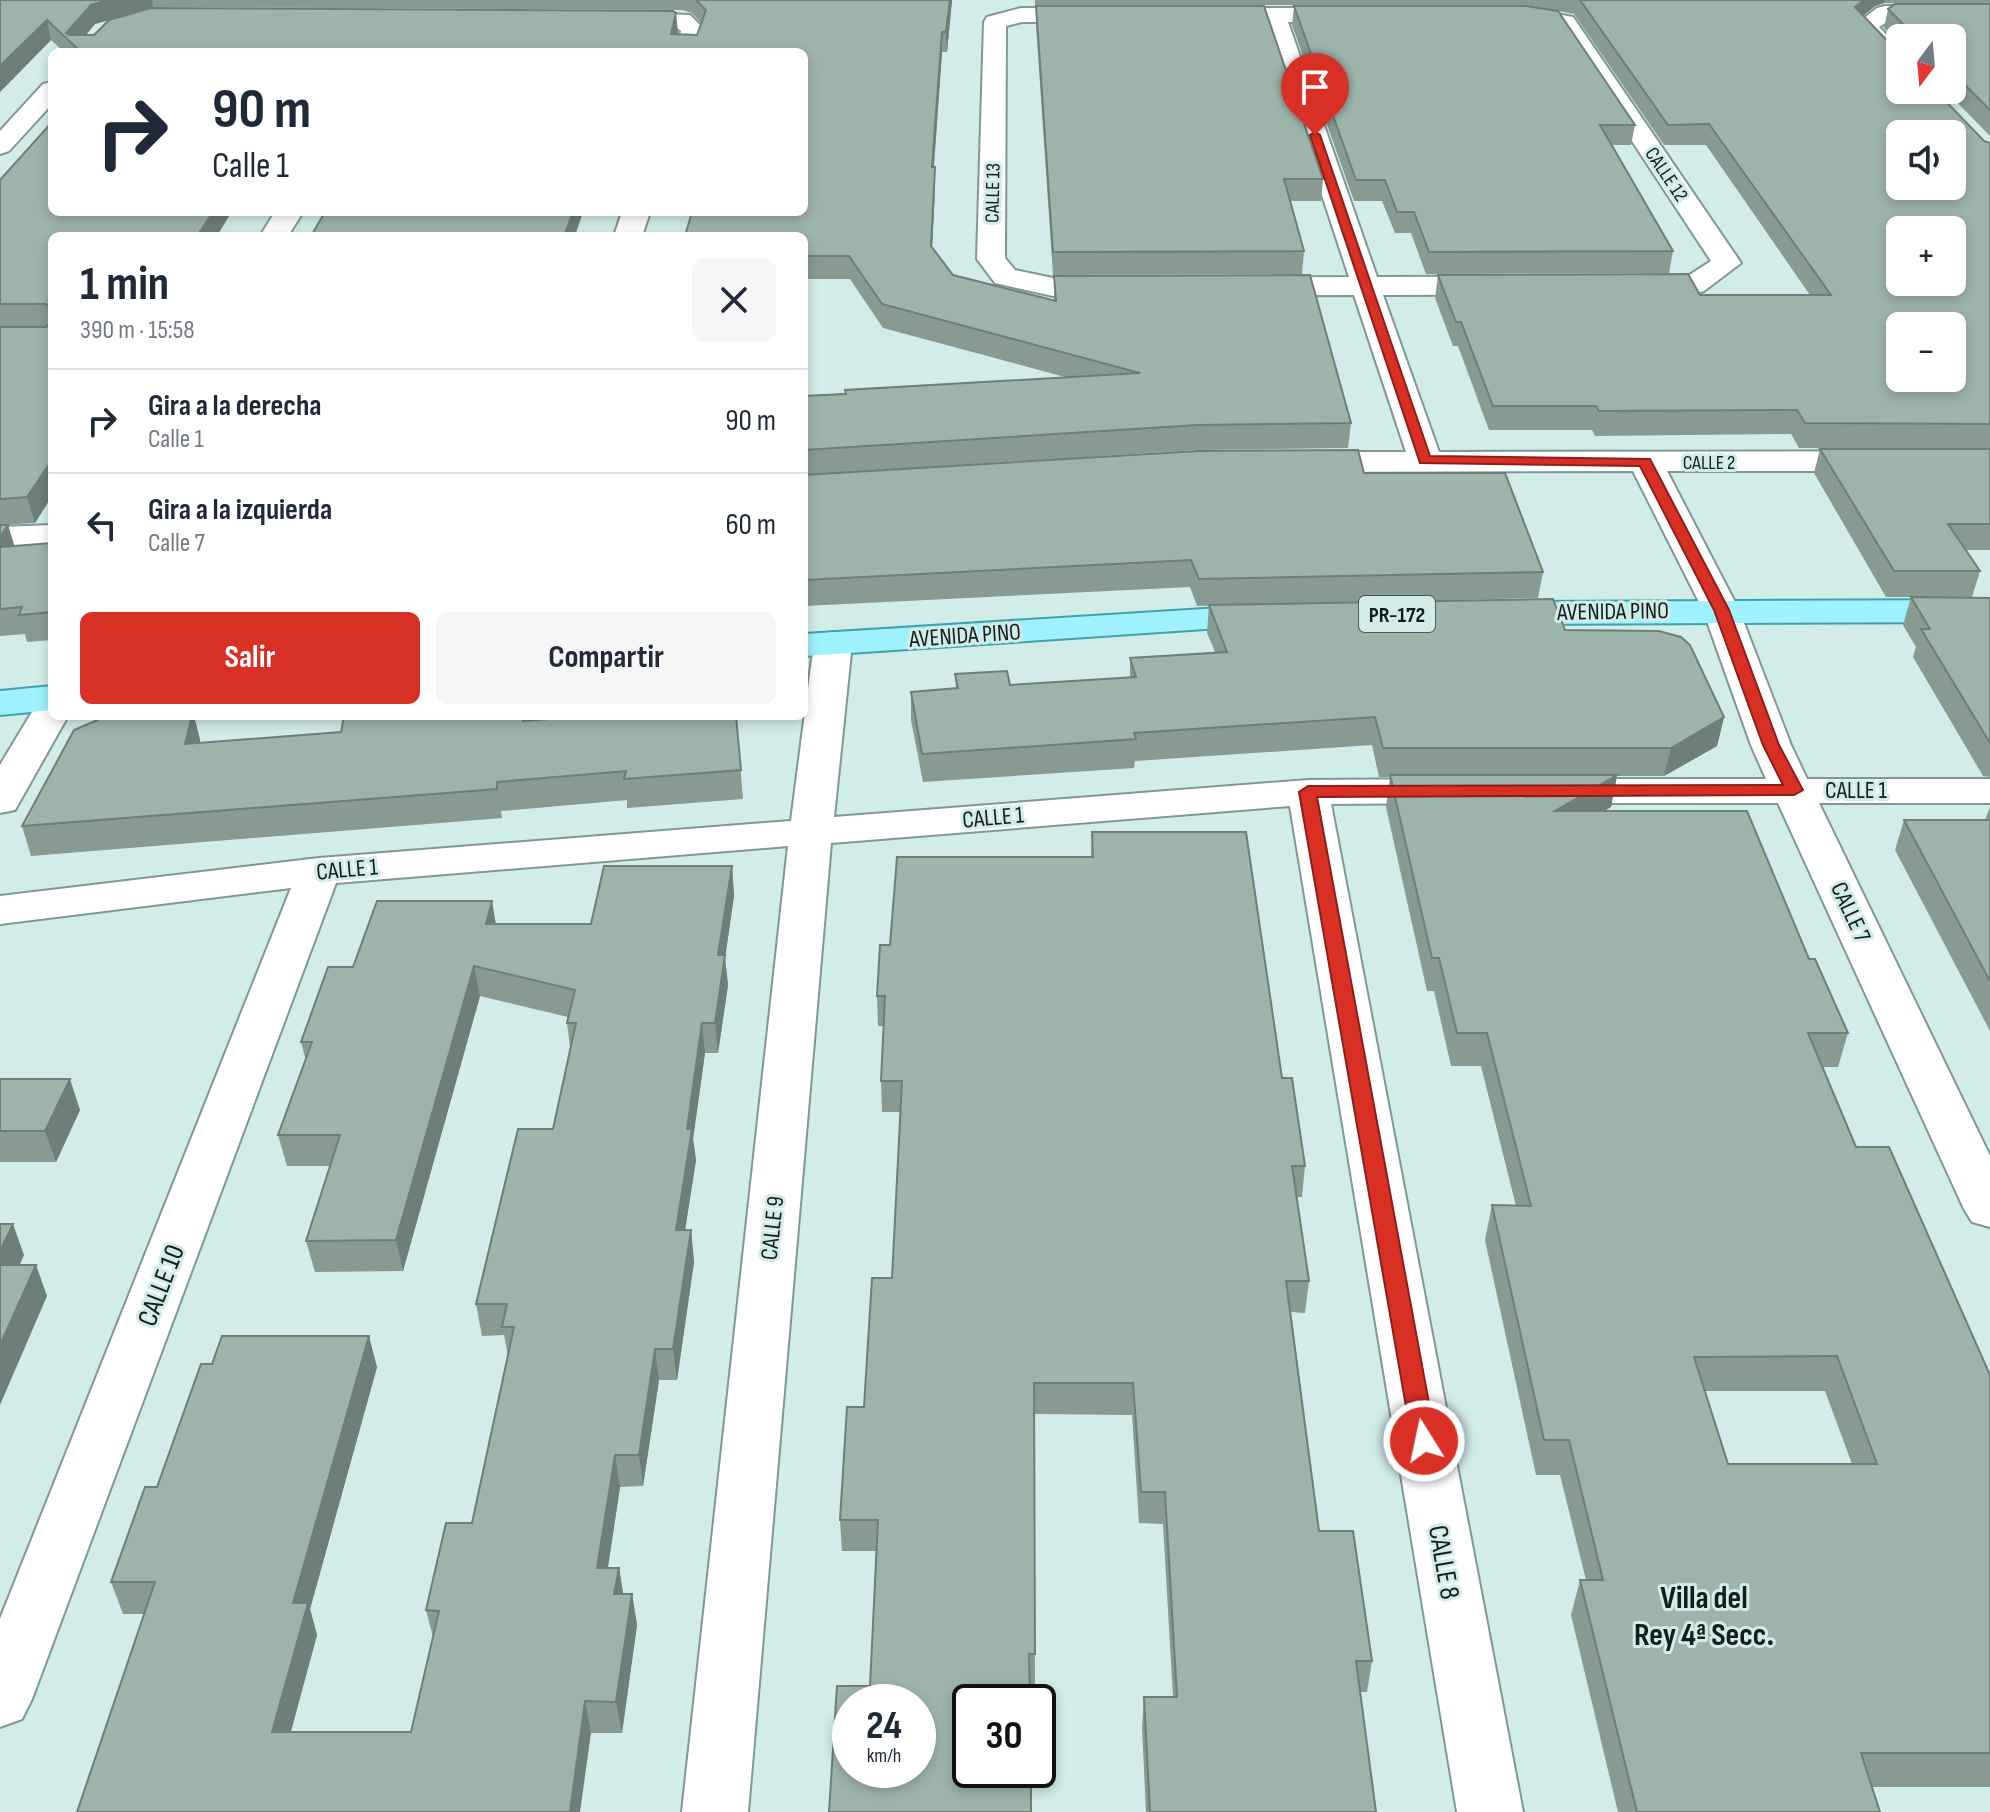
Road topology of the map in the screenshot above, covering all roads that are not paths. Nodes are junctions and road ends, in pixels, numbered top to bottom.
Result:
1 (1990, 13) edge
2 (1274, 15) junction
3 (591, 19) edge
4 (688, 48) edge
5 (1886, 48) edge
6 (48, 93) edge
7 (0, 146) edge
8 (1366, 285) junction
9 (1425, 460) junction
10 (1990, 461) edge
11 (1272, 462) edge
12 (1645, 462) junction
13 (48, 535) edge
14 (0, 538) edge
15 (1721, 610) junction
16 (1990, 611) edge
17 (1470, 613) edge
18 (1298, 615) edge
19 (818, 644) edge
20 (48, 698) edge
21 (0, 703) edge
22 (48, 717) edge
23 (1794, 790) junction
24 (1990, 791) edge
25 (1308, 792) junction
26 (0, 801) edge
27 (811, 832) junction
28 (319, 871) junction
29 (0, 910) edge
30 (1990, 1209) edge
31 (0, 1699) edge
32 (715, 1812) edge
33 (1490, 1812) edge

1 - 5 street
2 - 8 street
2 - 8 street, CALLE 13
2 - 8 street, CALLE 12
3 - 4 street
6 - 7 street
8 - 9 street
9 - 11 street, CALLE 2
9 - 12 street, CALLE 2
10 - 12 street, CALLE 2
12 - 15 street, CALLE 7
13 - 14 street
15 - 16 main road, AVENIDA PINO / PR-172
15 - 17 main road, AVENIDA PINO / PR-172
15 - 23 street, CALLE 7
18 - 19 main road, AVENIDA PINO
19 - 27 street, CALLE 9
20 - 21 main road
22 - 26 street
23 - 24 street, CALLE 1
23 - 25 street, CALLE 1
23 - 30 street, CALLE 7
25 - 27 street, CALLE 1
25 - 33 street, CALLE 8
27 - 28 street, CALLE 1
27 - 32 street, CALLE 9
28 - 29 street, CALLE 1
28 - 31 street, CALLE 10

